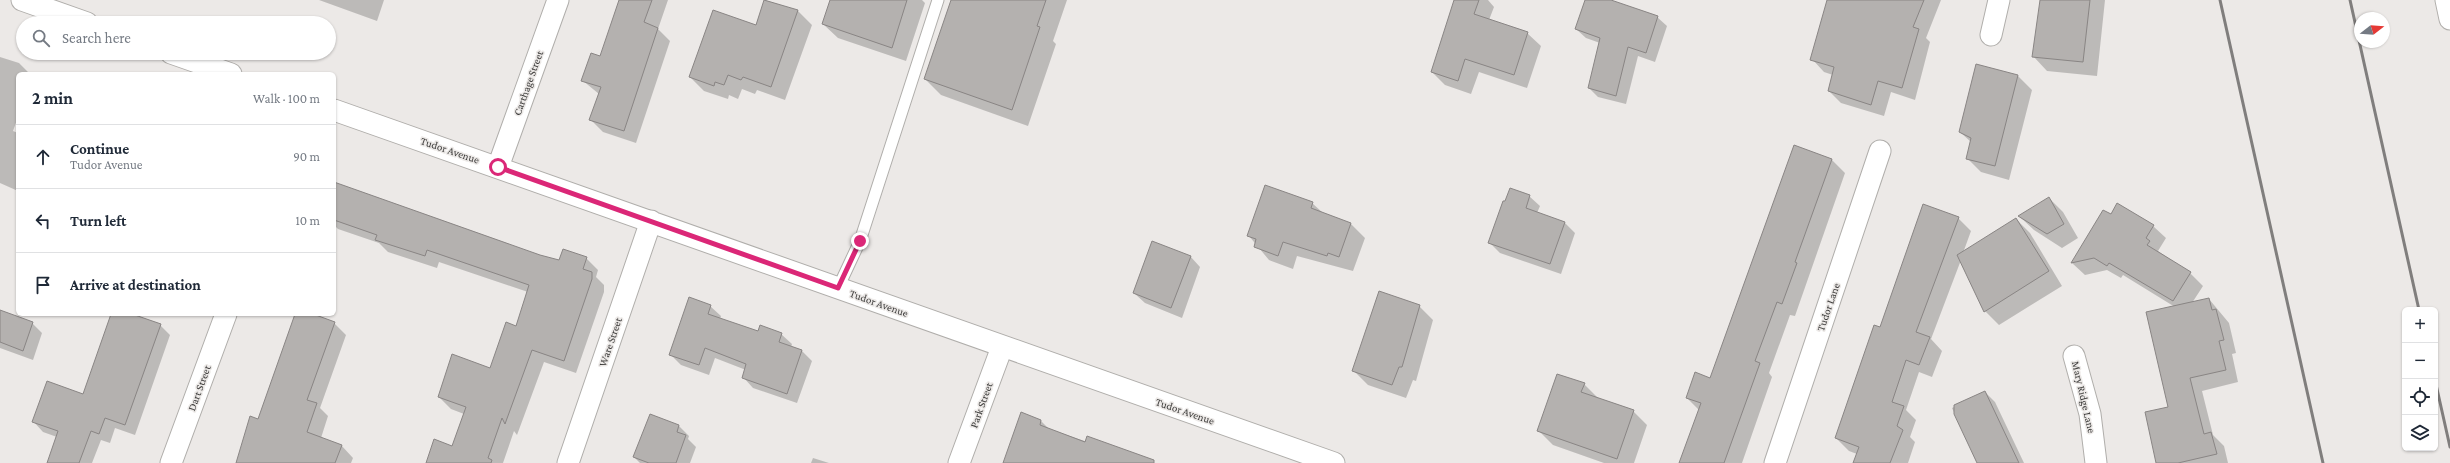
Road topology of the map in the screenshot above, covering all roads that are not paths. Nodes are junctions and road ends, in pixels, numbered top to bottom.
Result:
1 (22, 0) edge
2 (558, 0) edge
3 (938, 0) edge
4 (1999, 0) edge
5 (2446, 0) edge
6 (67, 16) edge
7 (2450, 19) edge
8 (1991, 35) dead end
9 (191, 60) edge
10 (225, 72) edge
11 (336, 111) edge
12 (1880, 151) dead end
13 (498, 167) junction
14 (651, 221) junction
15 (838, 288) junction
16 (225, 316) edge
17 (1002, 347) junction
18 (2074, 356) dead end
19 (171, 463) edge
20 (568, 463) edge
21 (959, 463) edge
22 (1334, 463) edge
23 (1775, 463) edge
24 (2096, 463) edge

1 - 6 street
2 - 13 street, Carthage Street
3 - 15 lane
4 - 8 street
5 - 7 street
9 - 10 street
11 - 13 street, Tudor Avenue
12 - 23 street, Tudor Lane
13 - 14 street, Tudor Avenue
14 - 15 street, Tudor Avenue
14 - 20 street, Ware Street
15 - 17 street, Tudor Avenue
16 - 19 street, Dart Street
17 - 21 street, Park Street
17 - 22 street, Tudor Avenue
18 - 24 street, Mary Ridge Lane

